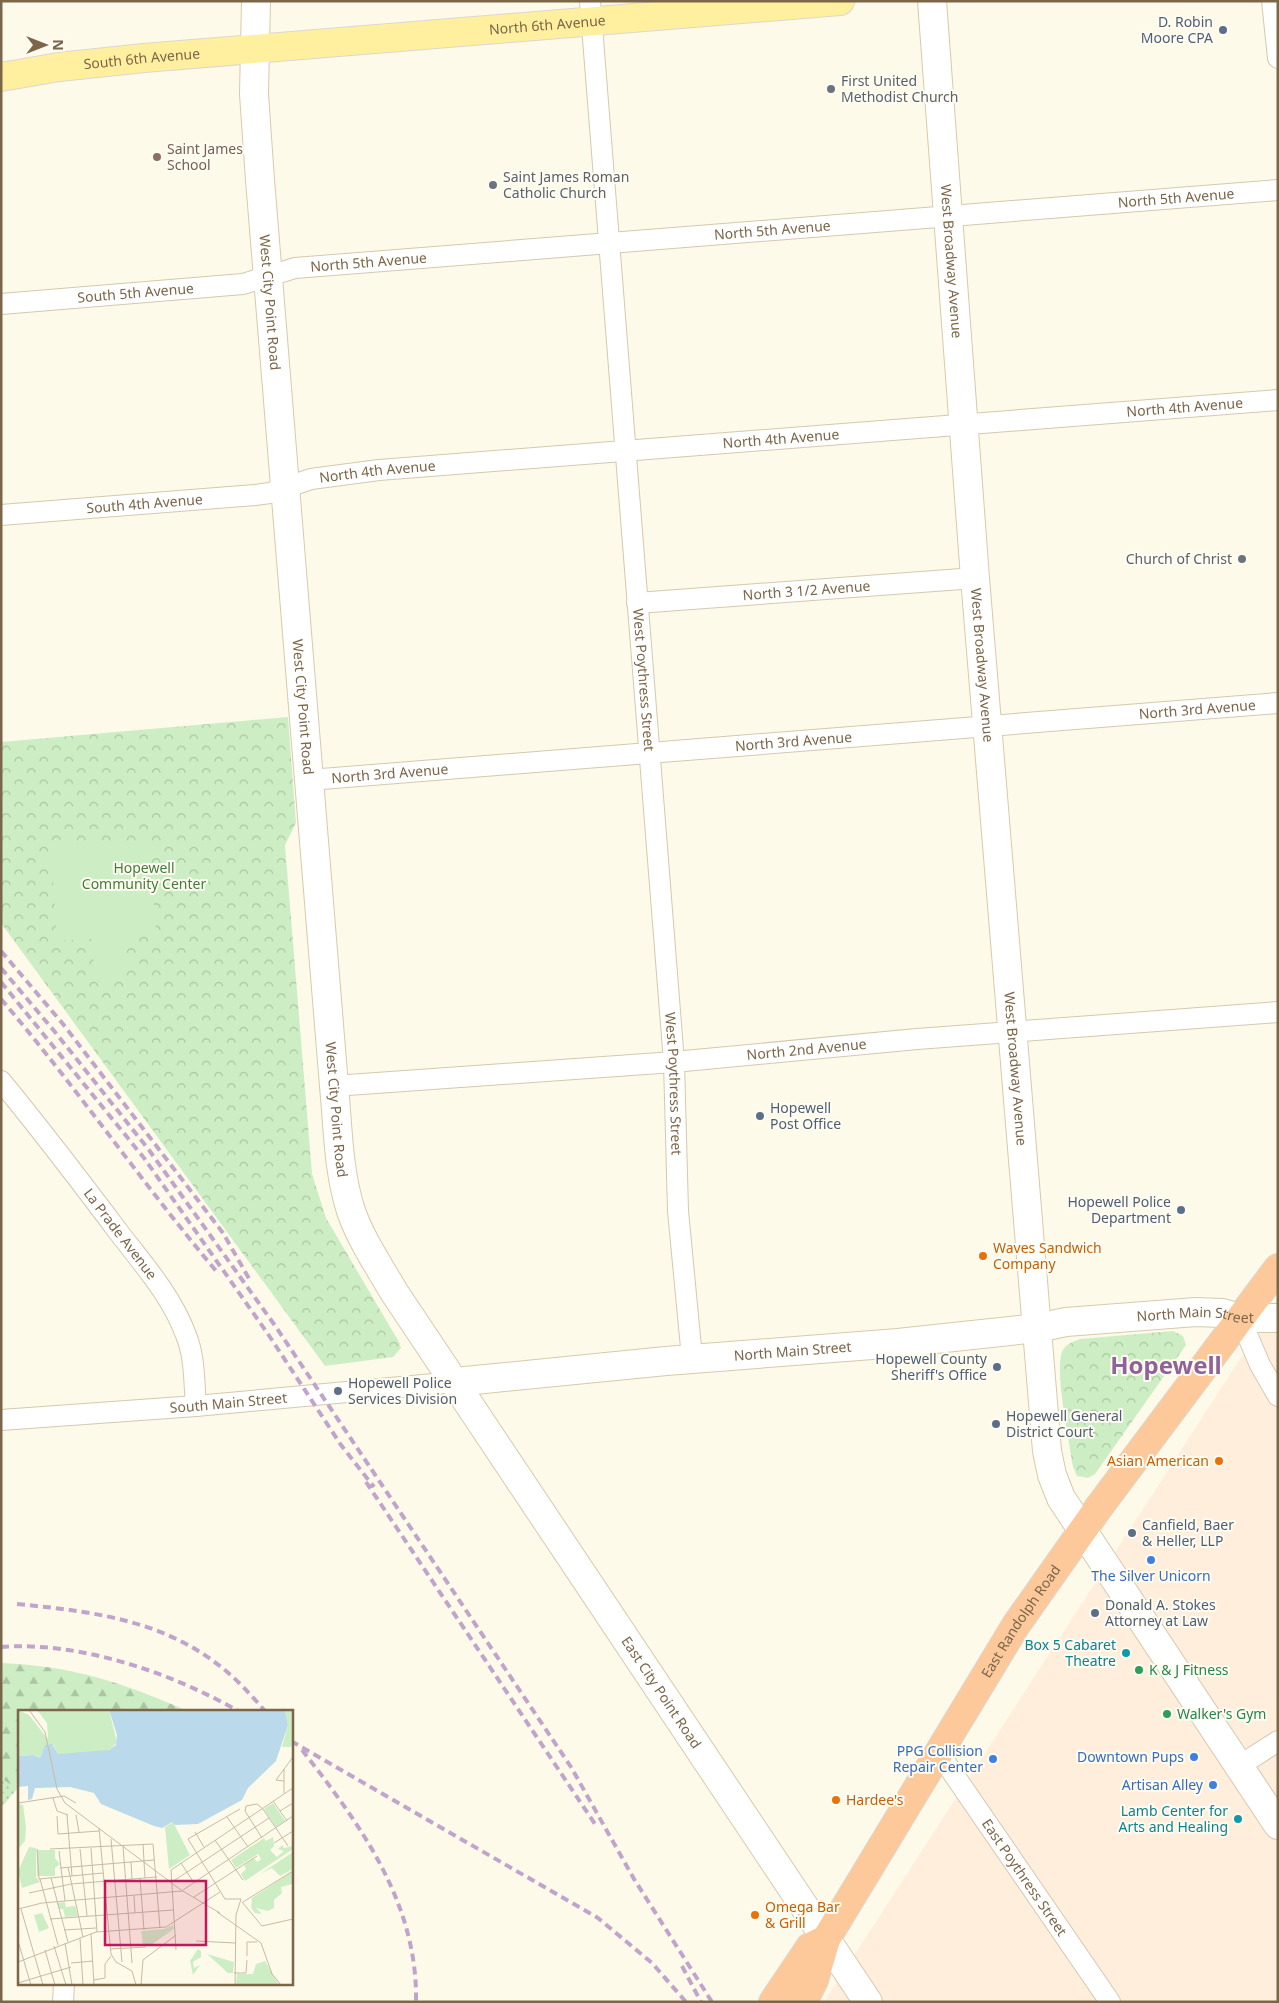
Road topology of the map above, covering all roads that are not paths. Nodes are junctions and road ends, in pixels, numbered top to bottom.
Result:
1 (256, 1) edge
2 (840, 1) edge
3 (932, 1) edge
4 (1272, 1) edge
5 (590, 12) edge
6 (255, 49) junction
7 (1278, 58) edge
8 (1, 77) edge
9 (1278, 190) edge
10 (947, 216) junction
11 (607, 243) junction
12 (269, 276) junction
13 (1, 304) edge
14 (1278, 400) edge
15 (963, 426) junction
16 (624, 452) junction
17 (286, 488) junction
18 (1, 515) edge
19 (975, 578) junction
20 (637, 604) junction
21 (1278, 703) edge
22 (987, 728) junction
23 (649, 753) junction
24 (309, 780) junction
25 (1278, 1012) edge
26 (1012, 1033) junction
27 (674, 1062) junction
28 (1, 1081) edge
29 (334, 1086) junction
30 (1278, 1268) edge
31 (1240, 1318) junction
32 (1278, 1318) edge
33 (1037, 1328) junction
34 (692, 1358) junction
35 (455, 1382) junction
36 (1278, 1396) edge
37 (196, 1406) junction
38 (1, 1420) edge
39 (1082, 1531) junction
40 (1278, 1741) edge
41 (939, 1754) junction
42 (1239, 1766) junction
43 (1278, 1825) edge
44 (826, 1939) junction
45 (64, 1986) edge
46 (63, 2002) edge
47 (773, 2002) edge
48 (803, 2002) edge
49 (868, 2002) edge
50 (1110, 2002) edge

1 - 6 street, West City Point Road
2 - 5 main road, North 6th Avenue
3 - 10 street, West Broadway Avenue
4 - 7 street
5 - 6 main road, North 6th Avenue
5 - 11 street, West Poythress Street
6 - 8 main road, South 6th Avenue
6 - 12 street, West City Point Road
9 - 10 street, North 5th Avenue
10 - 11 street, North 5th Avenue
10 - 15 street, West Broadway Avenue
11 - 12 street, North 5th Avenue
11 - 16 street, West Poythress Street
12 - 13 street, South 5th Avenue
12 - 17 street, West City Point Road
14 - 15 street, North 4th Avenue
15 - 16 street, North 4th Avenue
15 - 19 street, West Broadway Avenue
16 - 17 street, North 4th Avenue
16 - 20 street, West Poythress Street
17 - 18 street, South 4th Avenue
17 - 24 street, West City Point Road
19 - 20 street, North 3 1/2 Avenue
19 - 22 street, West Broadway Avenue
20 - 23 street, West Poythress Street
21 - 22 street, North 3rd Avenue
22 - 23 street, North 3rd Avenue
22 - 26 street, West Broadway Avenue
23 - 24 street, North 3rd Avenue
23 - 27 street, West Poythress Street
24 - 29 street, West City Point Road
25 - 26 street, North 2nd Avenue
26 - 27 street, North 2nd Avenue
26 - 33 street, West Broadway Avenue
27 - 29 street, North 2nd Avenue
27 - 34 street, West Poythress Street
28 - 37 street, La Prade Avenue
29 - 35 street, West City Point Road
30 - 31 highway, East Randolph Road
31 - 32 street, North Main Street
31 - 33 street, North Main Street
31 - 36 street
31 - 39 highway, East Randolph Road
33 - 34 street, North Main Street
33 - 39 street, West Broadway Avenue
34 - 35 street, North Main Street
35 - 37 street, South Main Street
35 - 44 street, East City Point Road
37 - 38 street, South Main Street
39 - 41 highway, East Randolph Road
39 - 42 street, West Broadway Avenue
40 - 42 street
41 - 44 highway, East Randolph Road
41 - 50 street, East Poythress Street
42 - 43 street, West Broadway Avenue
44 - 47 highway, East Randolph Road
44 - 48 highway, East Randolph Road
44 - 49 street, East City Point Road
45 - 46 street

